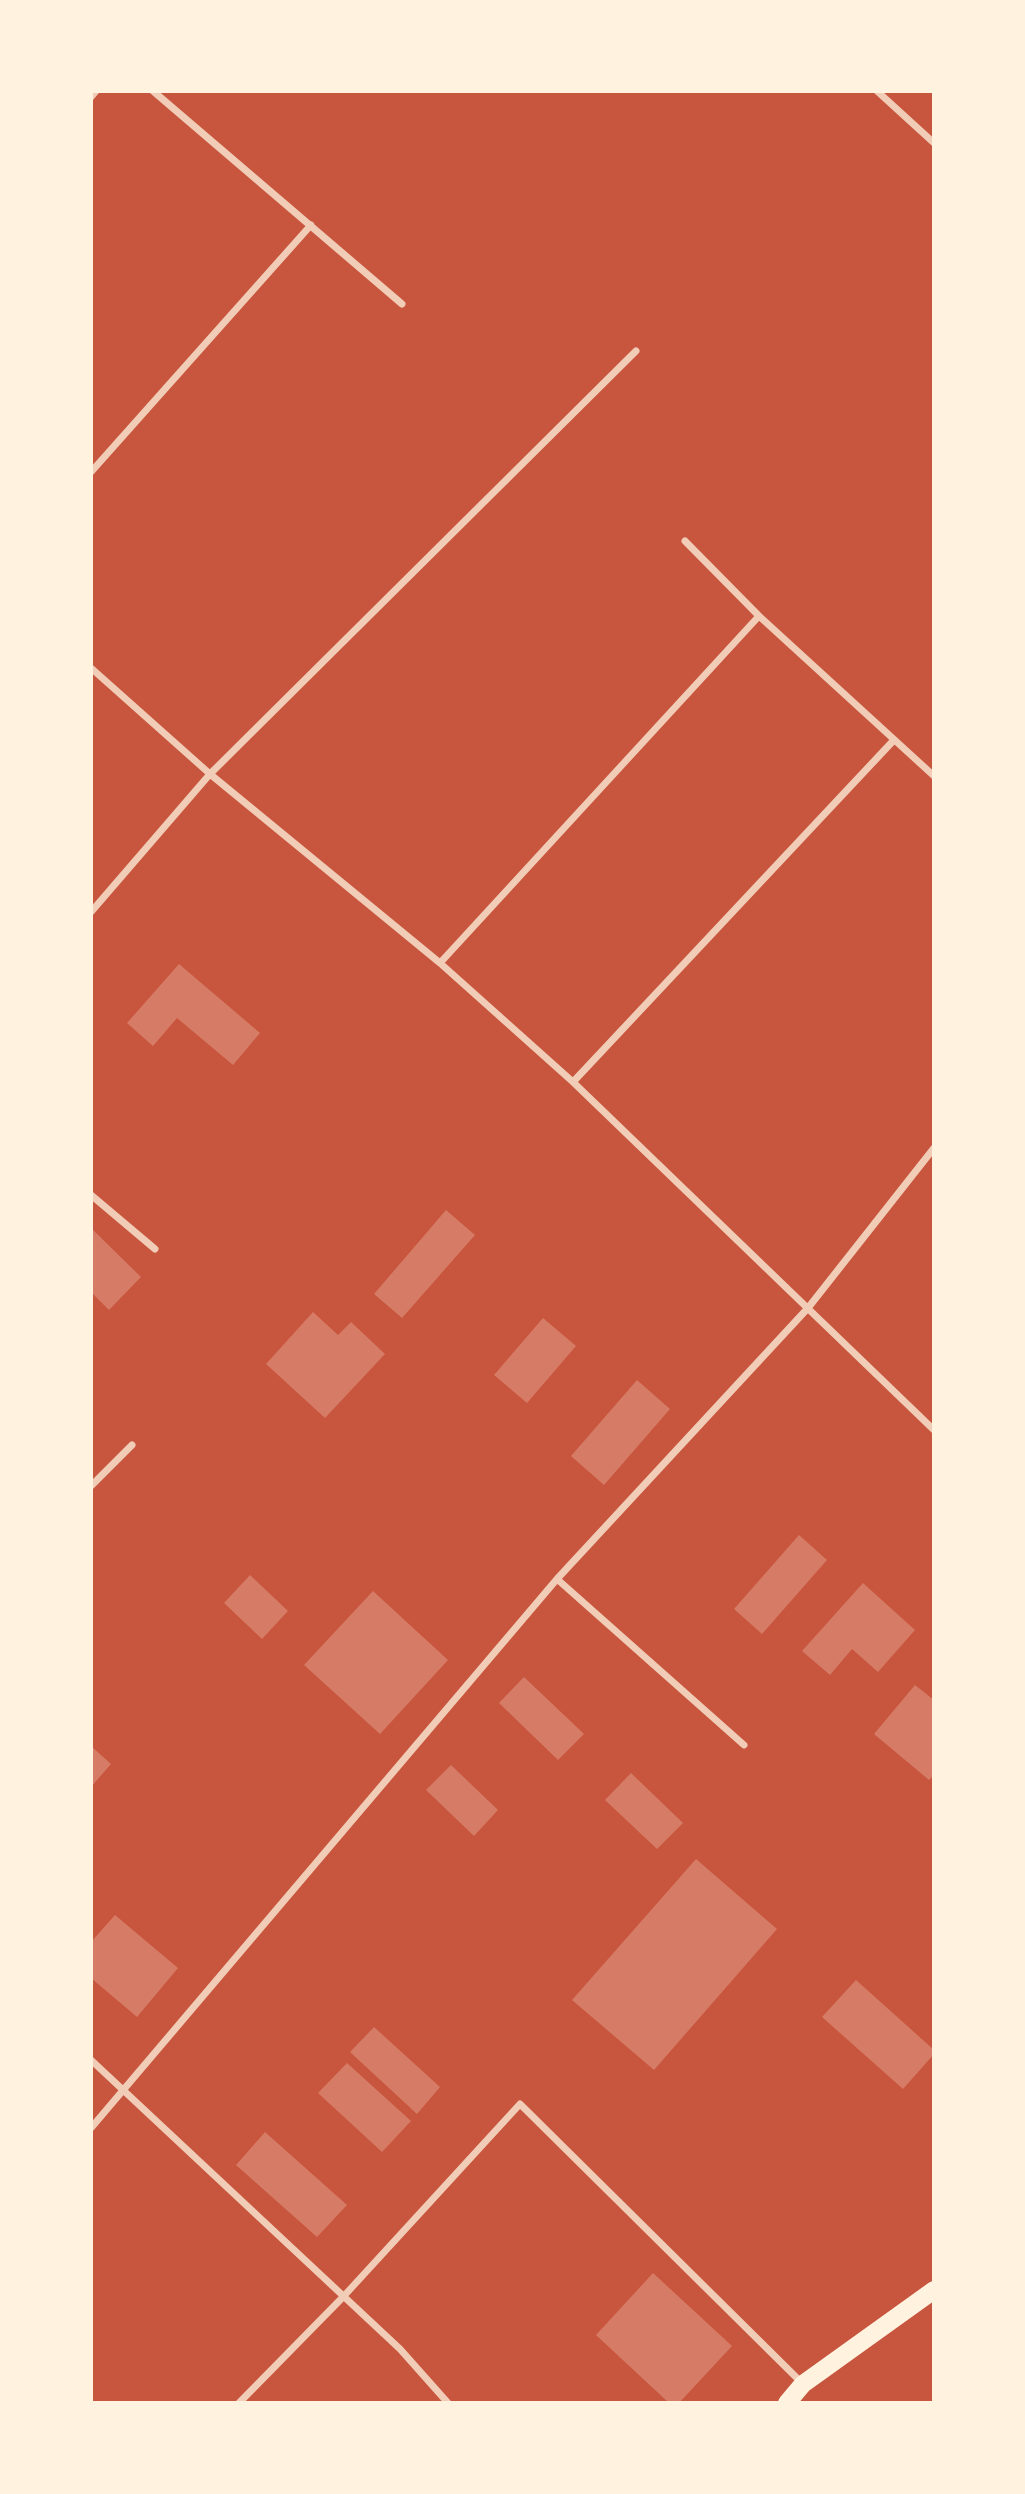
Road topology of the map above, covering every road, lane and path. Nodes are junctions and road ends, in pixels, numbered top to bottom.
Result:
1 (96, 91) edge
2 (152, 91) edge
3 (877, 91) edge
4 (91, 97) edge
5 (934, 143) edge
6 (311, 225) junction
7 (402, 304) dead end
8 (636, 351) dead end
9 (91, 472) edge
10 (685, 541) dead end
11 (759, 616) junction
12 (91, 668) edge
13 (893, 741) junction
14 (211, 774) junction
15 (934, 776) edge
16 (91, 912) edge
17 (440, 963) junction
18 (573, 1082) junction
19 (934, 1147) edge
20 (91, 1195) edge
21 (155, 1249) dead end
22 (808, 1308) junction
23 (934, 1430) edge
24 (132, 1445) dead end
25 (91, 1486) edge
26 (557, 1579) junction
27 (744, 1745) dead end
28 (91, 2060) edge
29 (124, 2089) junction
30 (91, 2127) edge
31 (934, 2290) edge
32 (343, 2297) junction
33 (803, 2384) junction
34 (239, 2403) edge
35 (449, 2403) edge
36 (787, 2403) edge

1 - 4 street
2 - 6 street
3 - 5 street
6 - 7 street
6 - 9 street
8 - 14 street
10 - 11 street
11 - 13 street
11 - 17 street
12 - 14 street
13 - 15 street
13 - 18 street
14 - 16 street
14 - 17 street
17 - 18 street
18 - 22 street
19 - 22 street
20 - 21 street
22 - 23 street
22 - 26 street
24 - 25 street
26 - 27 street
26 - 29 street
28 - 29 street
29 - 30 street
29 - 32 street
31 - 33 main road
32 - 33 street
32 - 34 street
32 - 35 street
33 - 36 main road

